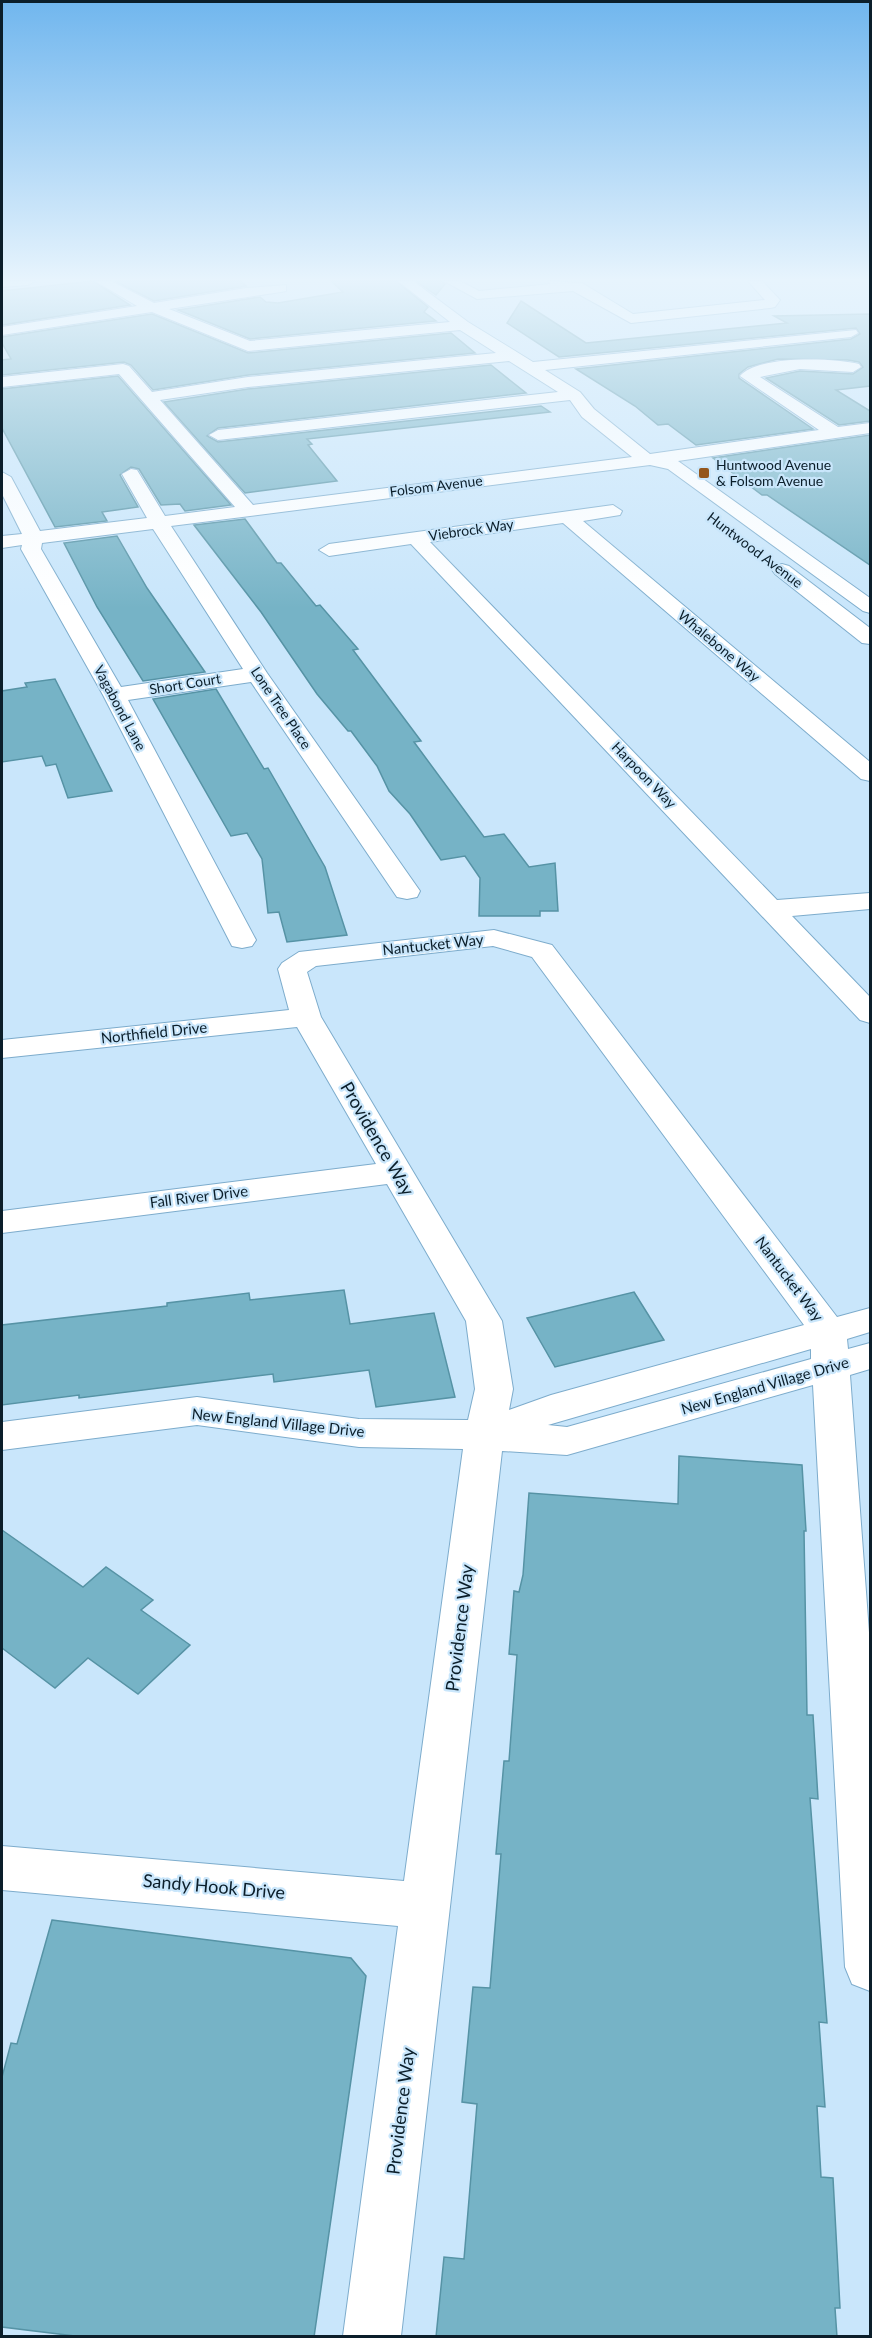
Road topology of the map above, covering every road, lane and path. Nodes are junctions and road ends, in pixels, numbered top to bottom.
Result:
1 (142, 390) edge
2 (198, 390) edge
3 (566, 390) edge
4 (770, 390) edge
5 (574, 395) junction
6 (149, 398) junction
7 (870, 429) edge
8 (835, 433) junction
9 (218, 435) dead end
10 (644, 458) junction
11 (131, 474) dead end
12 (2, 477) edge
13 (691, 501) dead end
14 (247, 509) junction
15 (613, 511) dead end
16 (567, 517) junction
17 (161, 522) junction
18 (34, 538) junction
19 (416, 538) junction
20 (2, 542) edge
21 (329, 550) dead end
22 (767, 559) dead end
23 (870, 608) edge
24 (870, 638) edge
25 (257, 674) junction
26 (114, 695) junction
27 (870, 774) edge
28 (407, 891) dead end
29 (870, 901) edge
30 (773, 909) junction
31 (242, 940) dead end
32 (292, 969) joint
33 (870, 1014) edge
34 (306, 1017) junction
35 (2, 1049) edge
36 (396, 1172) junction
37 (2, 1222) edge
38 (870, 1320) edge
39 (828, 1331) junction
40 (870, 1356) edge
41 (829, 1368) junction
42 (484, 1435) junction
43 (2, 1436) edge
44 (3, 1873) edge
45 (427, 1906) junction
46 (870, 1967) edge
47 (372, 2337) edge

1 - 6 street
2 - 6 street
3 - 5 street, Huntwood Avenue
4 - 8 street
5 - 9 street
5 - 10 street, Huntwood Avenue
6 - 14 street
7 - 8 street, Folsom Avenue
8 - 10 street, Folsom Avenue
10 - 13 street, Huntwood Avenue
10 - 14 street, Folsom Avenue
10 - 23 street, Huntwood Avenue
11 - 17 street, Lone Tree Place
12 - 18 street, Vagabond Lane
14 - 17 street, Folsom Avenue
15 - 16 street, Viebrock Way
16 - 19 street, Viebrock Way
16 - 27 street, Whalebone Way
17 - 18 street, Folsom Avenue
17 - 25 street, Lone Tree Place
18 - 20 street, Folsom Avenue
18 - 26 street, Vagabond Lane
19 - 21 street, Viebrock Way
19 - 30 street, Harpoon Way
22 - 24 street, Huntwood Avenue
25 - 26 street, Short Court
25 - 28 street, Lone Tree Place
26 - 31 street, Vagabond Lane
29 - 30 street
30 - 33 street, Harpoon Way
32 - 34 street, Providence Way
32 - 39 street, Nantucket Way
34 - 35 street, Northfield Drive
34 - 36 street, Providence Way
36 - 37 street, Fall River Drive
36 - 42 street, Providence Way
38 - 39 street, New England Village Drive
39 - 41 street, Nantucket Way
39 - 42 street, New England Village Drive
40 - 41 street, New England Village Drive
41 - 42 street, New England Village Drive
41 - 46 street, Nantucket Way
42 - 43 street, New England Village Drive
42 - 45 street, Providence Way
44 - 45 street, Sandy Hook Drive
45 - 47 street, Providence Way

